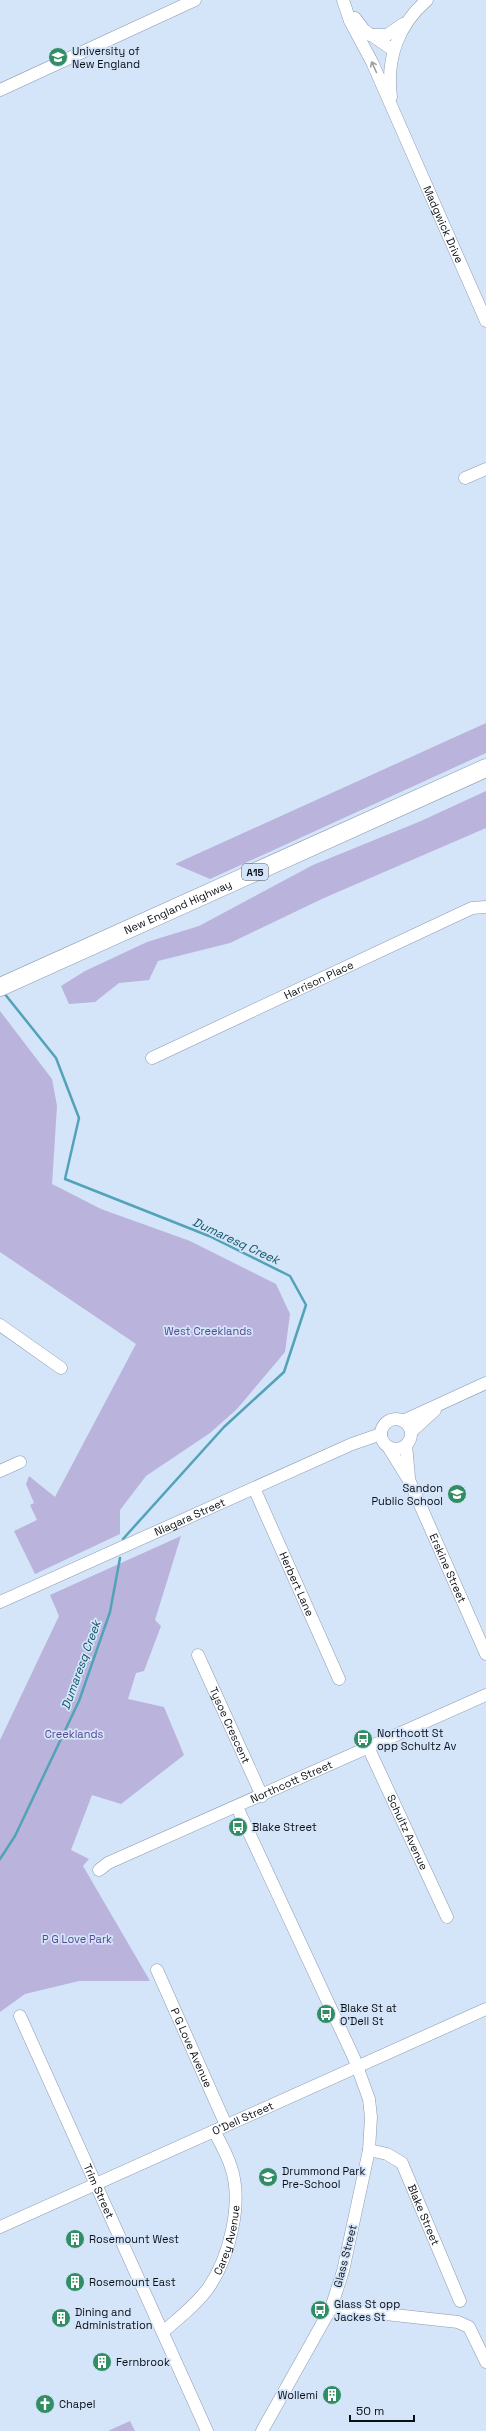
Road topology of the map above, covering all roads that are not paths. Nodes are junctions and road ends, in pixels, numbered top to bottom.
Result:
1 (195, 0) edge
2 (343, 0) edge
3 (426, 0) edge
4 (406, 22) junction
5 (364, 36) junction
6 (393, 53) junction
7 (0, 90) edge
8 (400, 128) junction
9 (486, 321) edge
10 (486, 469) edge
11 (465, 478) dead end
12 (486, 768) edge
13 (486, 907) edge
14 (0, 986) edge
15 (152, 1058) dead end
16 (0, 1325) edge
17 (61, 1368) dead end
18 (486, 1383) edge
19 (444, 1402) junction
20 (403, 1421) junction
21 (411, 1432) junction
22 (381, 1434) junction
23 (406, 1445) junction
24 (389, 1448) junction
25 (20, 1462) dead end
26 (0, 1471) edge
27 (410, 1482) junction
28 (254, 1488) junction
29 (0, 1602) edge
30 (486, 1654) edge
31 (198, 1655) dead end
32 (339, 1680) dead end
33 (486, 1695) edge
34 (368, 1747) junction
35 (262, 1796) junction
36 (237, 1807) junction
37 (99, 1870) dead end
38 (447, 1917) dead end
39 (157, 1970) dead end
40 (486, 2009) edge
41 (20, 2016) dead end
42 (357, 2066) junction
43 (226, 2125) junction
44 (214, 2131) junction
45 (369, 2150) junction
46 (96, 2184) junction
47 (0, 2227) edge
48 (460, 2300) dead end
49 (331, 2308) junction
50 (164, 2331) junction
51 (486, 2362) edge
52 (207, 2431) edge
53 (262, 2431) edge

1 - 7 street
2 - 5 street, Madgwick Drive
3 - 4 street
4 - 5 street
4 - 6 street
5 - 6 street, Madgwick Drive
8 -> 5 street, Madgwick Drive
6 - 8 street, Madgwick Drive
8 - 9 street, Madgwick Drive
10 - 11 street
12 - 14 highway, New England Highway / A15
13 - 15 street, Harrison Place
16 - 17 street
18 - 19 street
19 - 20 street
19 - 21 street
20 - 21 street
20 - 22 street
21 - 23 street
22 - 24 street
22 - 28 street, Niagara Street
23 - 24 street
23 - 27 street, Erskine Street
24 - 27 street, Erskine Street
25 - 26 street
27 - 30 street, Erskine Street
28 - 29 street, Niagara Street
28 - 32 street, Herbert Lane
31 - 35 street, Tysoe Crescent
33 - 34 street, Northcott Street
34 - 35 street, Northcott Street
34 - 38 street, Schultz Avenue
35 - 36 street, Northcott Street
36 - 37 street, Northcott Street
36 - 42 street
39 - 43 street, P G Love Avenue
40 - 42 street, O'Dell Street
41 - 46 street, Trim Street
42 - 43 street, O'Dell Street
42 - 45 street, Glass Street
43 - 44 street, O'Dell Street
44 - 46 street, O'Dell Street
44 - 50 street, Carey Avenue
45 - 48 street, Blake Street
45 - 49 street, Glass Street
46 - 47 street, O'Dell Street
46 - 50 street, Trim Street
49 - 51 street
49 - 53 street, Glass Street
50 - 52 street, Trim Street

